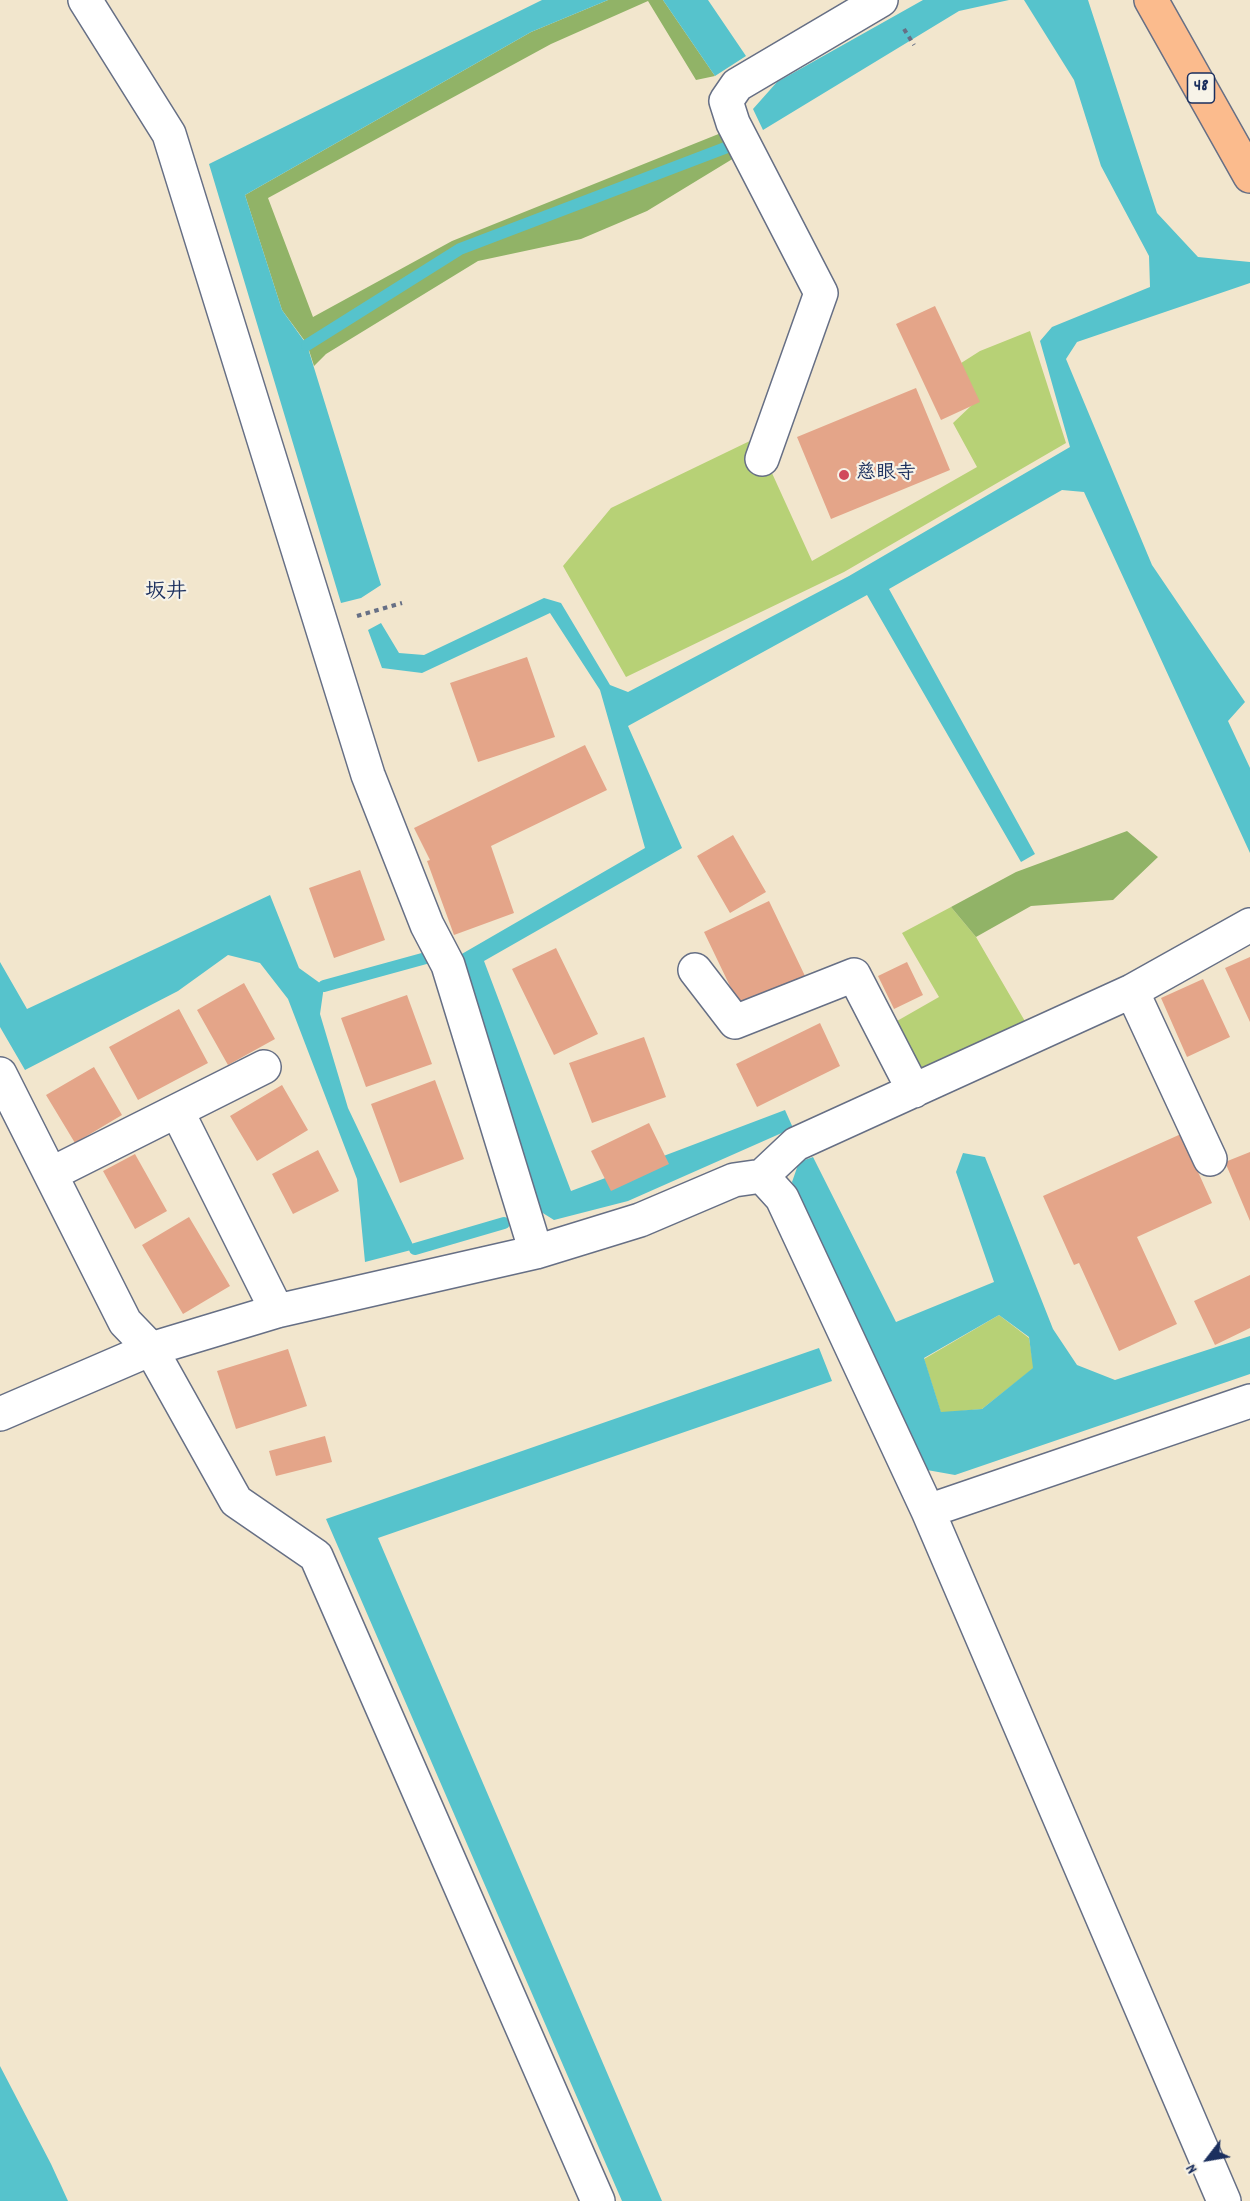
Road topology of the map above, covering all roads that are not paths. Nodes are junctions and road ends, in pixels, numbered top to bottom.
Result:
1 (85, 0) edge
2 (882, 0) edge
3 (1151, 0) edge
4 (1250, 176) edge
5 (762, 459) dead end
6 (1250, 925) edge
7 (695, 970) dead end
8 (1132, 991) junction
9 (264, 1067) dead end
10 (0, 1074) edge
11 (914, 1091) junction
12 (177, 1111) junction
13 (1210, 1159) dead end
14 (51, 1174) junction
15 (762, 1176) junction
16 (536, 1252) junction
17 (277, 1311) junction
18 (151, 1349) junction
19 (1250, 1401) edge
20 (0, 1414) edge
21 (928, 1511) junction
22 (597, 2201) edge
23 (1224, 2201) edge

1 - 16 street
2 - 5 street
3 - 4 main road, 48
6 - 8 street
7 - 11 street
8 - 11 street
8 - 13 street
9 - 12 street
10 - 14 street
11 - 15 street
12 - 14 street
12 - 17 street
14 - 18 street
15 - 16 street
15 - 21 street
16 - 17 street
17 - 18 street
18 - 20 street
18 - 22 street
19 - 21 street
21 - 23 street

